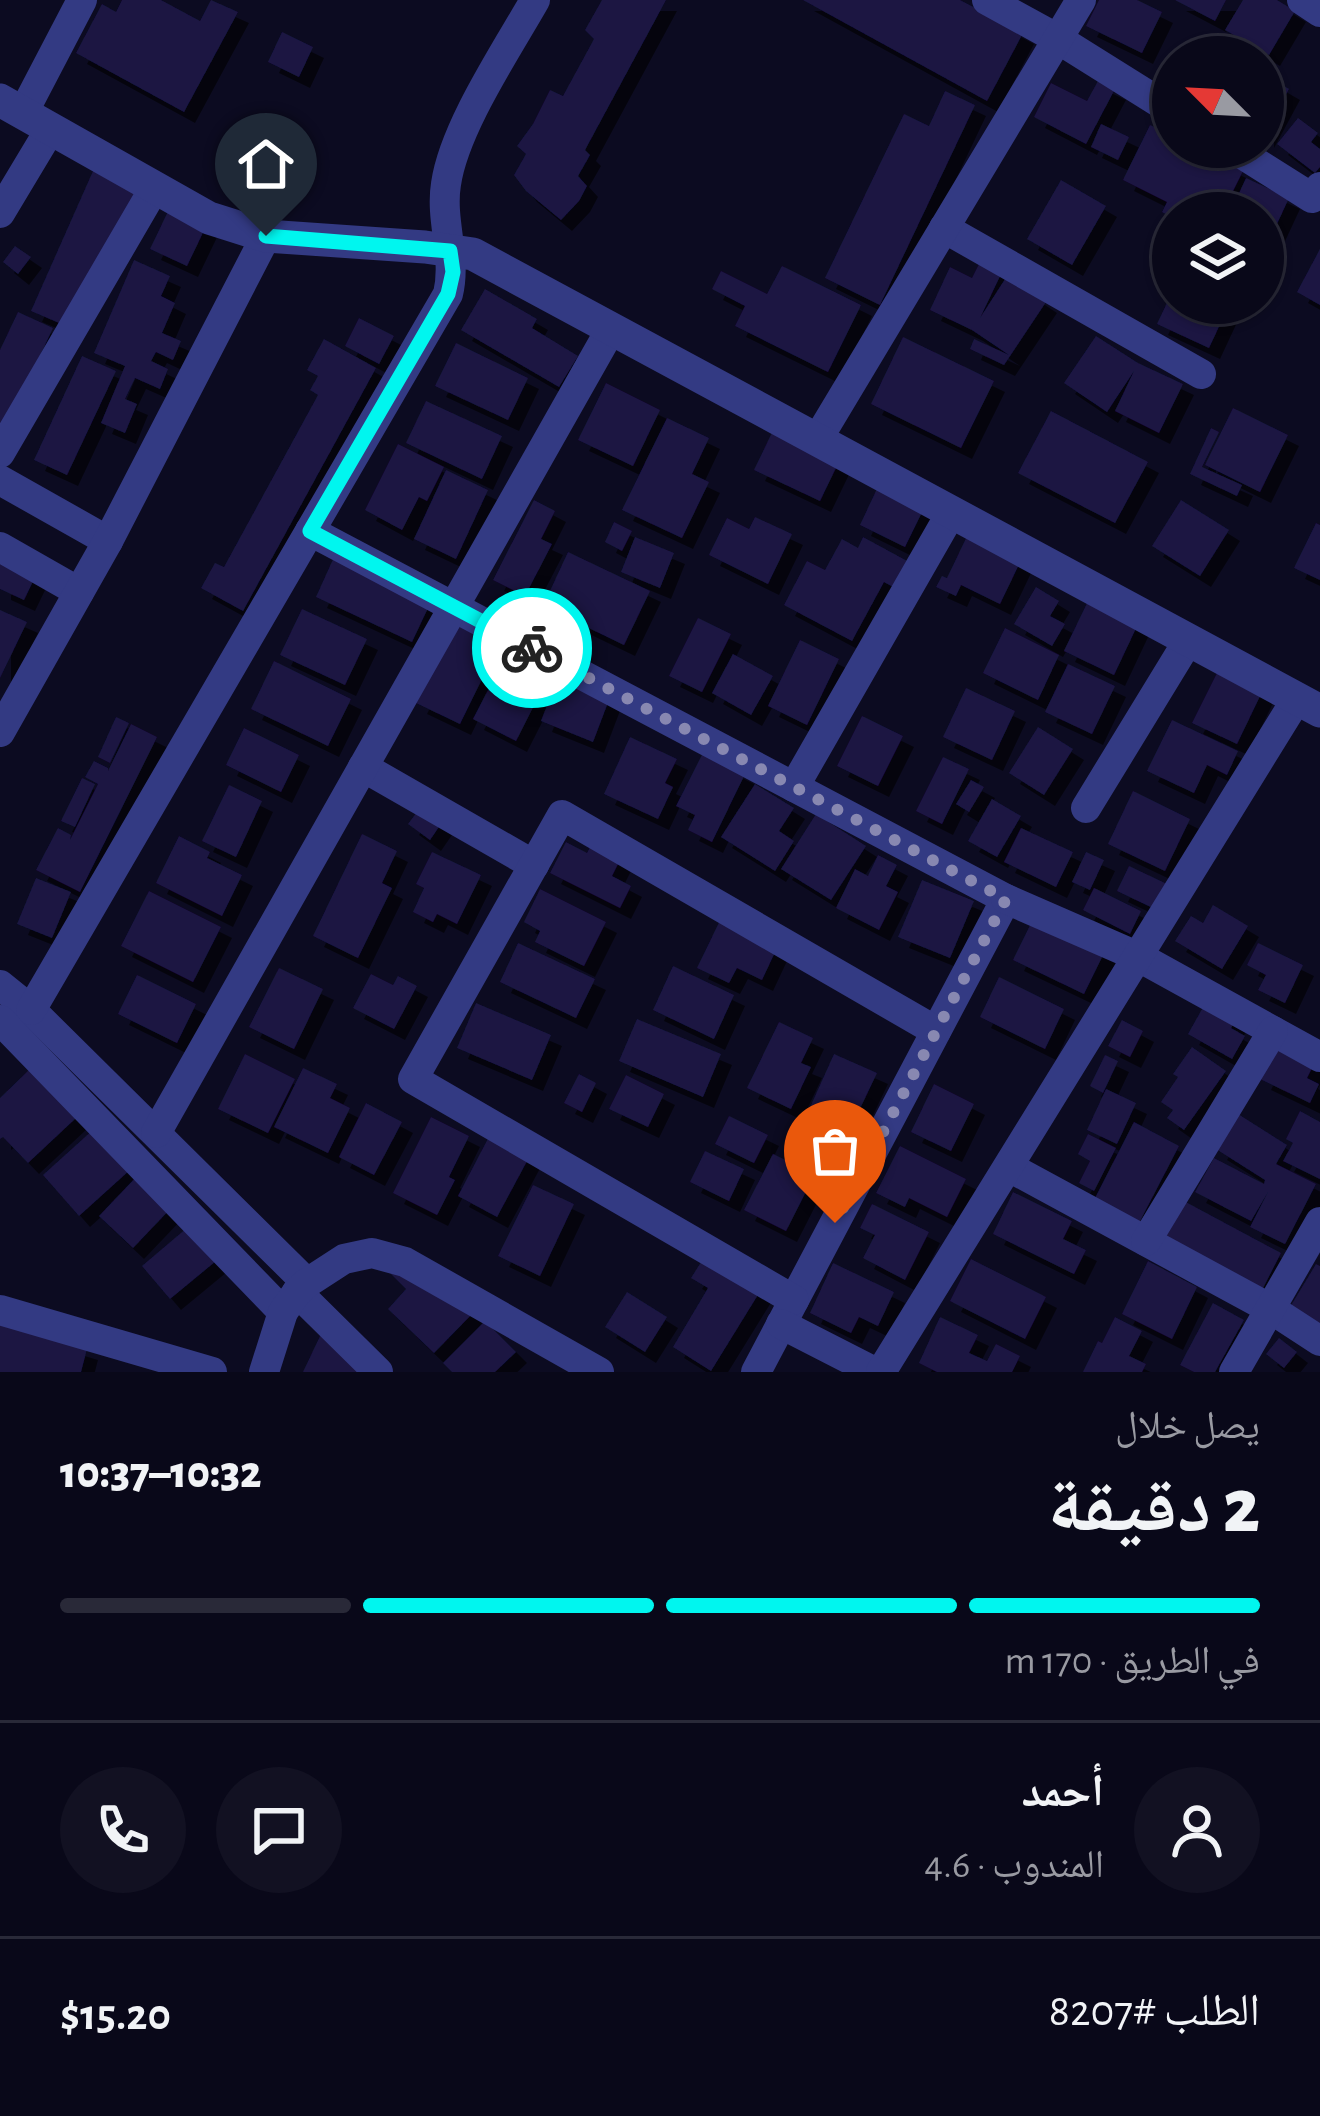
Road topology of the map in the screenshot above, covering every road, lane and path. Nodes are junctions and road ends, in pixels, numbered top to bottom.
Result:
1 (82, 0) edge
2 (535, 0) edge
3 (987, 0) edge
4 (1081, 0) edge
5 (1302, 0) edge
6 (1320, 12) edge
7 (1058, 39) junction
8 (1152, 98) edge
9 (25, 114) edge
10 (1264, 168) edge
11 (155, 187) junction
12 (1320, 187) edge
13 (0, 213) edge
14 (944, 228) junction
15 (266, 236) junction
16 (450, 251) junction
17 (611, 328) junction
18 (1201, 374) dead end
19 (817, 440) junction
20 (0, 453) edge
21 (0, 480) edge
22 (951, 513) junction
23 (310, 531) junction
24 (108, 541) junction
25 (0, 547) edge
26 (80, 592) junction
27 (454, 607) junction
28 (1188, 641) junction
29 (1308, 705) edge
30 (3, 721) edge
31 (363, 767) junction
32 (794, 788) junction
33 (1086, 808) dead end
34 (534, 865) junction
35 (1006, 899) junction
36 (1139, 957) junction
37 (0, 985) edge
38 (32, 1010) junction
39 (0, 1020) edge
40 (936, 1031) junction
41 (1273, 1031) junction
42 (1320, 1057) edge
43 (155, 1133) junction
44 (1009, 1167) junction
45 (1320, 1222) edge
46 (1146, 1241) junction
47 (295, 1296) junction
48 (0, 1310) edge
49 (1271, 1310) junction
50 (788, 1312) junction
51 (1320, 1341) edge
52 (212, 1372) edge
53 (264, 1372) edge
54 (378, 1372) edge
55 (599, 1372) edge
56 (756, 1372) edge
57 (878, 1372) edge
58 (1234, 1372) edge

1 - 9 street
2 - 16 street
3 - 7 street
4 - 7 street
5 - 6 street
7 - 8 street
7 - 14 street
9 - 11 street
9 - 13 street
10 - 12 street
11 - 15 street
11 - 20 street
14 - 18 street
14 - 19 street
15 - 16 street
15 - 24 street
16 - 17 street
16 - 23 street
17 - 19 street
17 - 27 street
19 - 22 street
21 - 24 street
22 - 28 street
22 - 32 street
23 - 27 street
23 - 38 street
24 - 26 street
25 - 26 street
26 - 30 street
27 - 31 street
27 - 32 street
28 - 29 street
28 - 33 street
29 - 36 street
31 - 34 street
31 - 43 street
32 - 35 street
34 - 40 street
34 - 50 street
35 - 36 street
35 - 40 street
36 - 41 street
36 - 44 street
37 - 38 street
38 - 43 street
39 - 47 street
40 - 50 street
41 - 42 street
41 - 46 street
43 - 47 street
44 - 46 street
44 - 57 street
45 - 49 street
46 - 49 street
47 - 53 street
47 - 54 street
47 - 55 street
48 - 52 street
49 - 51 street
49 - 58 street
50 - 56 street
50 - 57 street

